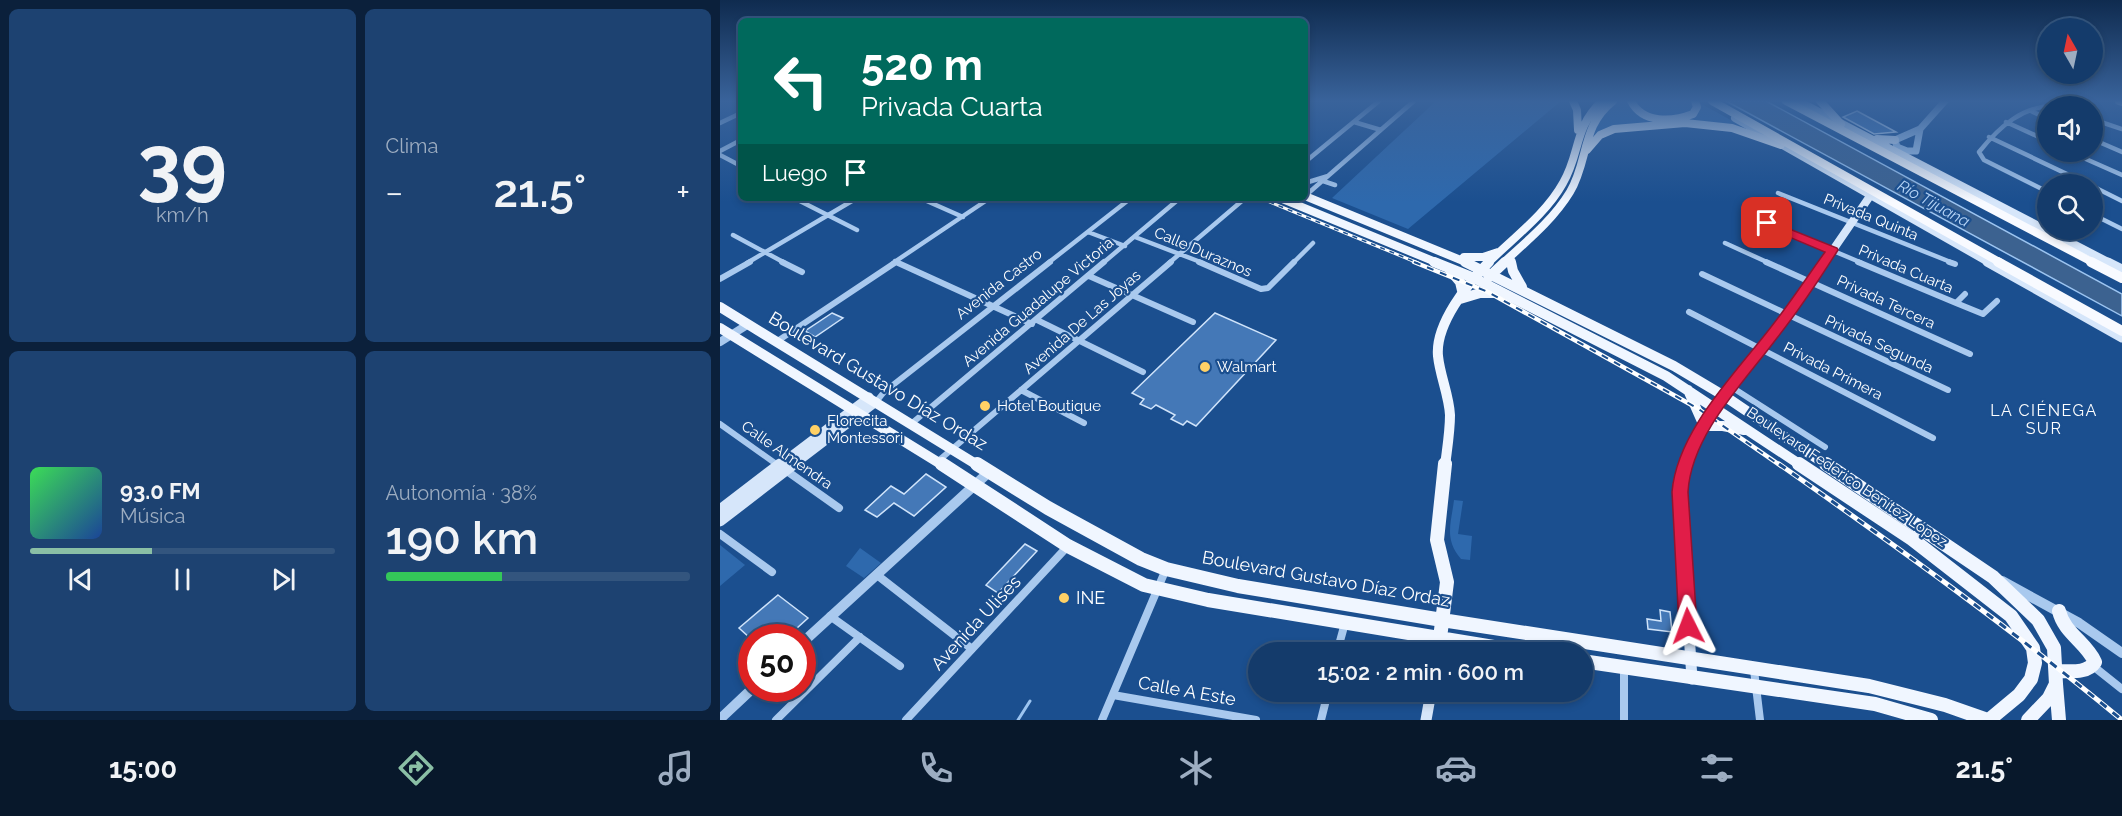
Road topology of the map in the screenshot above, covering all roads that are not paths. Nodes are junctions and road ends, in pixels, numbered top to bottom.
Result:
1 (1339, 135) edge
2 (1376, 135) edge
3 (1577, 135) edge
4 (1589, 135) edge
5 (1603, 135) edge
6 (1757, 135) edge
7 (1762, 135) edge
8 (1772, 135) edge
9 (1850, 135) edge
10 (1863, 135) edge
11 (1907, 135) edge
12 (1919, 135) edge
13 (1992, 135) edge
14 (1866, 136) junction
15 (1989, 137) junction
16 (1895, 140) junction
17 (738, 142) edge
18 (2103, 144) edge
19 (1780, 145) junction
20 (1916, 151) junction
21 (2122, 152) edge
22 (720, 153) edge
23 (1585, 153) junction
24 (1308, 160) edge
25 (2093, 162) edge
26 (738, 164) edge
27 (1923, 165) junction
28 (2067, 174) edge
29 (2122, 175) edge
30 (1328, 176) junction
31 (1845, 176) junction
32 (1323, 181) junction
33 (1308, 182) edge
34 (1335, 185) dead end
35 (2037, 186) edge
36 (2103, 192) edge
37 (1308, 194) edge
38 (1778, 194) dead end
39 (1870, 196) junction
40 (1308, 197) edge
41 (800, 201) edge
42 (852, 201) edge
43 (927, 201) edge
44 (986, 201) edge
45 (1127, 201) edge
46 (1177, 201) edge
47 (1242, 201) edge
48 (1287, 201) edge
49 (2122, 201) edge
50 (1903, 215) junction
51 (827, 216) junction
52 (963, 217) junction
53 (2103, 220) edge
54 (1852, 222) junction
55 (1767, 223) dead end
56 (2037, 225) edge
57 (2122, 229) edge
58 (857, 230) dead end
59 (1088, 232) junction
60 (734, 235) dead end
61 (1135, 237) junction
62 (2065, 240) edge
63 (1313, 243) dead end
64 (1725, 243) dead end
65 (1125, 246) junction
66 (1832, 250) junction
67 (766, 252) junction
68 (1180, 253) junction
69 (1506, 254) junction
70 (1453, 255) junction
71 (895, 261) junction
72 (1955, 264) dead end
73 (1444, 265) junction
74 (1488, 271) junction
75 (2122, 271) edge
76 (802, 272) dead end
77 (1702, 274) dead end
78 (1089, 276) junction
79 (2122, 278) edge
80 (720, 279) edge
81 (1479, 280) junction
82 (1812, 281) junction
83 (1522, 287) junction
84 (1505, 293) junction
85 (1132, 294) junction
86 (1965, 294) dead end
87 (1463, 295) junction
88 (1997, 301) dead end
89 (1956, 303) junction
90 (994, 306) junction
91 (720, 308) edge
92 (1689, 312) dead end
93 (1788, 315) junction
94 (1034, 322) junction
95 (1193, 322) dead end
96 (744, 323) junction
97 (1599, 327) junction
98 (2122, 331) edge
99 (723, 334) edge
100 (1589, 337) junction
101 (2122, 338) edge
102 (1080, 340) junction
103 (776, 342) junction
104 (1762, 349) junction
105 (1970, 354) dead end
106 (1143, 372) dead end
107 (1021, 390) junction
108 (1688, 390) junction
109 (1948, 390) dead end
110 (1729, 393) junction
111 (872, 400) junction
112 (1717, 408) junction
113 (856, 412) junction
114 (1084, 423) dead end
115 (720, 424) edge
116 (911, 424) junction
117 (1704, 426) junction
118 (1751, 431) junction
119 (1933, 438) dead end
120 (1825, 447) dead end
121 (953, 448) junction
122 (937, 462) junction
123 (782, 467) junction
124 (989, 472) junction
125 (975, 485) junction
126 (839, 508) dead end
127 (720, 510) edge
128 (720, 520) edge
129 (720, 534) edge
130 (1068, 546) junction
131 (1166, 569) junction
132 (772, 572) dead end
133 (877, 575) junction
134 (1993, 577) junction
135 (1156, 589) junction
136 (2059, 611) junction
137 (830, 616) junction
138 (1442, 620) junction
139 (1345, 622) junction
140 (816, 630) edge
141 (860, 638) junction
142 (1340, 642) edge
143 (1427, 642) edge
144 (1439, 642) edge
145 (972, 649) junction
146 (2122, 653) edge
147 (1690, 659) junction
148 (1593, 664) edge
149 (900, 666) dead end
150 (2093, 666) junction
151 (1624, 668) junction
152 (1754, 670) junction
153 (2056, 678) junction
154 (1692, 679) junction
155 (1756, 688) junction
156 (2122, 689) edge
157 (1113, 695) junction
158 (738, 702) edge
159 (1326, 702) edge
160 (1429, 702) edge
161 (1890, 713) edge
162 (720, 719) edge
163 (776, 720) edge
164 (906, 720) edge
165 (1102, 720) edge
166 (1256, 720) edge
167 (1321, 720) edge
168 (1426, 720) edge
169 (1624, 720) edge
170 (1760, 720) edge
171 (1931, 720) edge
172 (1988, 720) edge
173 (2028, 720) edge
174 (2059, 720) edge

1 - 24 street
2 - 30 street
3 - 69 main road
4 - 23 main road
5 - 23 main road
6 - 19 main road
7 - 19 main road
8 - 31 highway
9 - 79 highway
10 - 14 main road
11 - 16 street
12 - 20 street
13 - 15 street
14 - 16 main road
14 - 27 main road
15 - 28 street
15 - 35 street
16 - 20 street
17 - 22 street
18 - 21 street
19 - 39 main road
20 - 27 main road
22 - 26 street
23 - 69 main road
25 - 29 street
27 - 56 main road
30 - 32 street
30 - 33 street
31 - 50 highway
31 - 98 highway
32 - 34 street
32 - 37 street
36 - 49 street
38 - 54 street, Privada Quinta
39 - 50 main road
39 - 54 main road
40 - 70 main road, Boulevard Federico Benítez López
41 - 51 street
42 - 51 street
43 - 52 street
44 - 52 street
45 - 59 street, Avenida Castro
46 - 61 street, Avenida Guadalupe Victoria
47 - 68 street, Avenida De Las Joyas
48 - 73 main road, Boulevard Federico Benítez López
50 - 101 main road
51 - 58 street
51 - 67 street
52 - 71 street
53 - 57 street
54 - 66 main road
54 - 72 street, Privada Quinta
55 - 66 street, Privada Cuarta
59 - 65 street
59 - 90 street, Avenida Castro
60 - 67 street
61 - 65 street, Avenida Guadalupe Victoria
61 - 68 street, Calle Duraznos
62 - 75 highway
63 - 68 street, Calle Duraznos
64 - 82 street, Privada Tercera
65 - 78 street, Avenida Guadalupe Victoria
66 - 82 main road
66 - 89 street, Privada Cuarta
67 - 76 street
67 - 80 street
68 - 85 street, Avenida De Las Joyas
69 - 70 main road
69 - 74 main road
69 - 83 main road
70 - 74 main road, Boulevard Federico Benítez López
71 - 90 street
71 - 103 street
73 - 81 main road, Boulevard Federico Benítez López
73 - 87 main road
74 - 81 main road
74 - 83 main road, Boulevard Federico Benítez López
77 - 93 street, Privada Segunda
78 - 85 street
78 - 94 street, Avenida Guadalupe Victoria
81 - 84 main road, Boulevard Federico Benítez López
81 - 87 main road
82 - 93 main road
82 - 105 street, Privada Tercera
83 - 97 main road, Boulevard Federico Benítez López
84 - 87 main road
84 - 100 main road, Boulevard Federico Benítez López
85 - 95 street
85 - 102 street, Avenida De Las Joyas
86 - 89 street, Privada Cuarta
87 - 138 main road
88 - 89 street
90 - 94 street
90 - 111 street, Avenida Castro
91 - 96 main road, Boulevard Gustavo Díaz Ordaz
92 - 104 street, Privada Primera
93 - 104 main road
93 - 109 street, Privada Segunda
94 - 102 street
94 - 116 street, Avenida Guadalupe Victoria
96 - 99 street
96 - 103 main road, Boulevard Gustavo Díaz Ordaz
97 - 100 main road
97 - 110 main road, Boulevard Federico Benítez López
99 - 113 main road
100 - 108 main road, Boulevard Federico Benítez López
102 - 106 street
102 - 107 street, Avenida De Las Joyas
103 - 111 main road, Boulevard Gustavo Díaz Ordaz
104 - 110 main road
104 - 119 street, Privada Primera
107 - 114 street
107 - 121 street, Avenida De Las Joyas
108 - 112 main road, Boulevard Federico Benítez López
108 - 117 main road
110 - 112 main road
110 - 120 street
110 - 134 main road, Boulevard Federico Benítez López
111 - 113 main road
111 - 116 main road, Boulevard Gustavo Díaz Ordaz
112 - 117 main road
112 - 118 main road, Boulevard Federico Benítez López
113 - 122 main road
113 - 123 main road
115 - 123 street, Calle Almendra
116 - 121 main road, Boulevard Gustavo Díaz Ordaz
117 - 118 main road
117 - 147 main road
118 - 172 main road, Boulevard Federico Benítez López
121 - 122 street, Avenida De Las Joyas
121 - 124 main road, Boulevard Gustavo Díaz Ordaz
122 - 125 main road
123 - 126 street, Calle Almendra
123 - 127 main road
123 - 128 main road
124 - 125 street
124 - 131 main road, Boulevard Gustavo Díaz Ordaz
125 - 130 main road
125 - 133 street
129 - 132 street
130 - 135 main road
130 - 145 street, Avenida Ulises
131 - 135 street
131 - 138 main road, Boulevard Gustavo Díaz Ordaz
133 - 137 street
133 - 145 street
134 - 136 street
134 - 153 main road, Boulevard Federico Benítez López
135 - 139 main road
135 - 157 street
136 - 146 street
136 - 150 main road
137 - 140 street
137 - 141 street
138 - 144 main road
138 - 147 main road, Boulevard Gustavo Díaz Ordaz
139 - 142 street
139 - 143 main road
141 - 149 street
141 - 163 street
145 - 164 street, Avenida Ulises
147 - 152 main road, Boulevard Gustavo Díaz Ordaz
147 - 154 main road
148 - 151 main road
150 - 153 main road
150 - 156 street
151 - 154 main road
151 - 169 street
152 - 155 street
152 - 172 main road, Boulevard Gustavo Díaz Ordaz
153 - 173 main road
153 - 174 main road, Boulevard Federico Benítez López
154 - 155 main road
155 - 161 main road
155 - 170 street
157 - 165 street
157 - 166 street, Calle A Este
158 - 162 street
159 - 167 street
160 - 168 main road
161 - 171 main road

